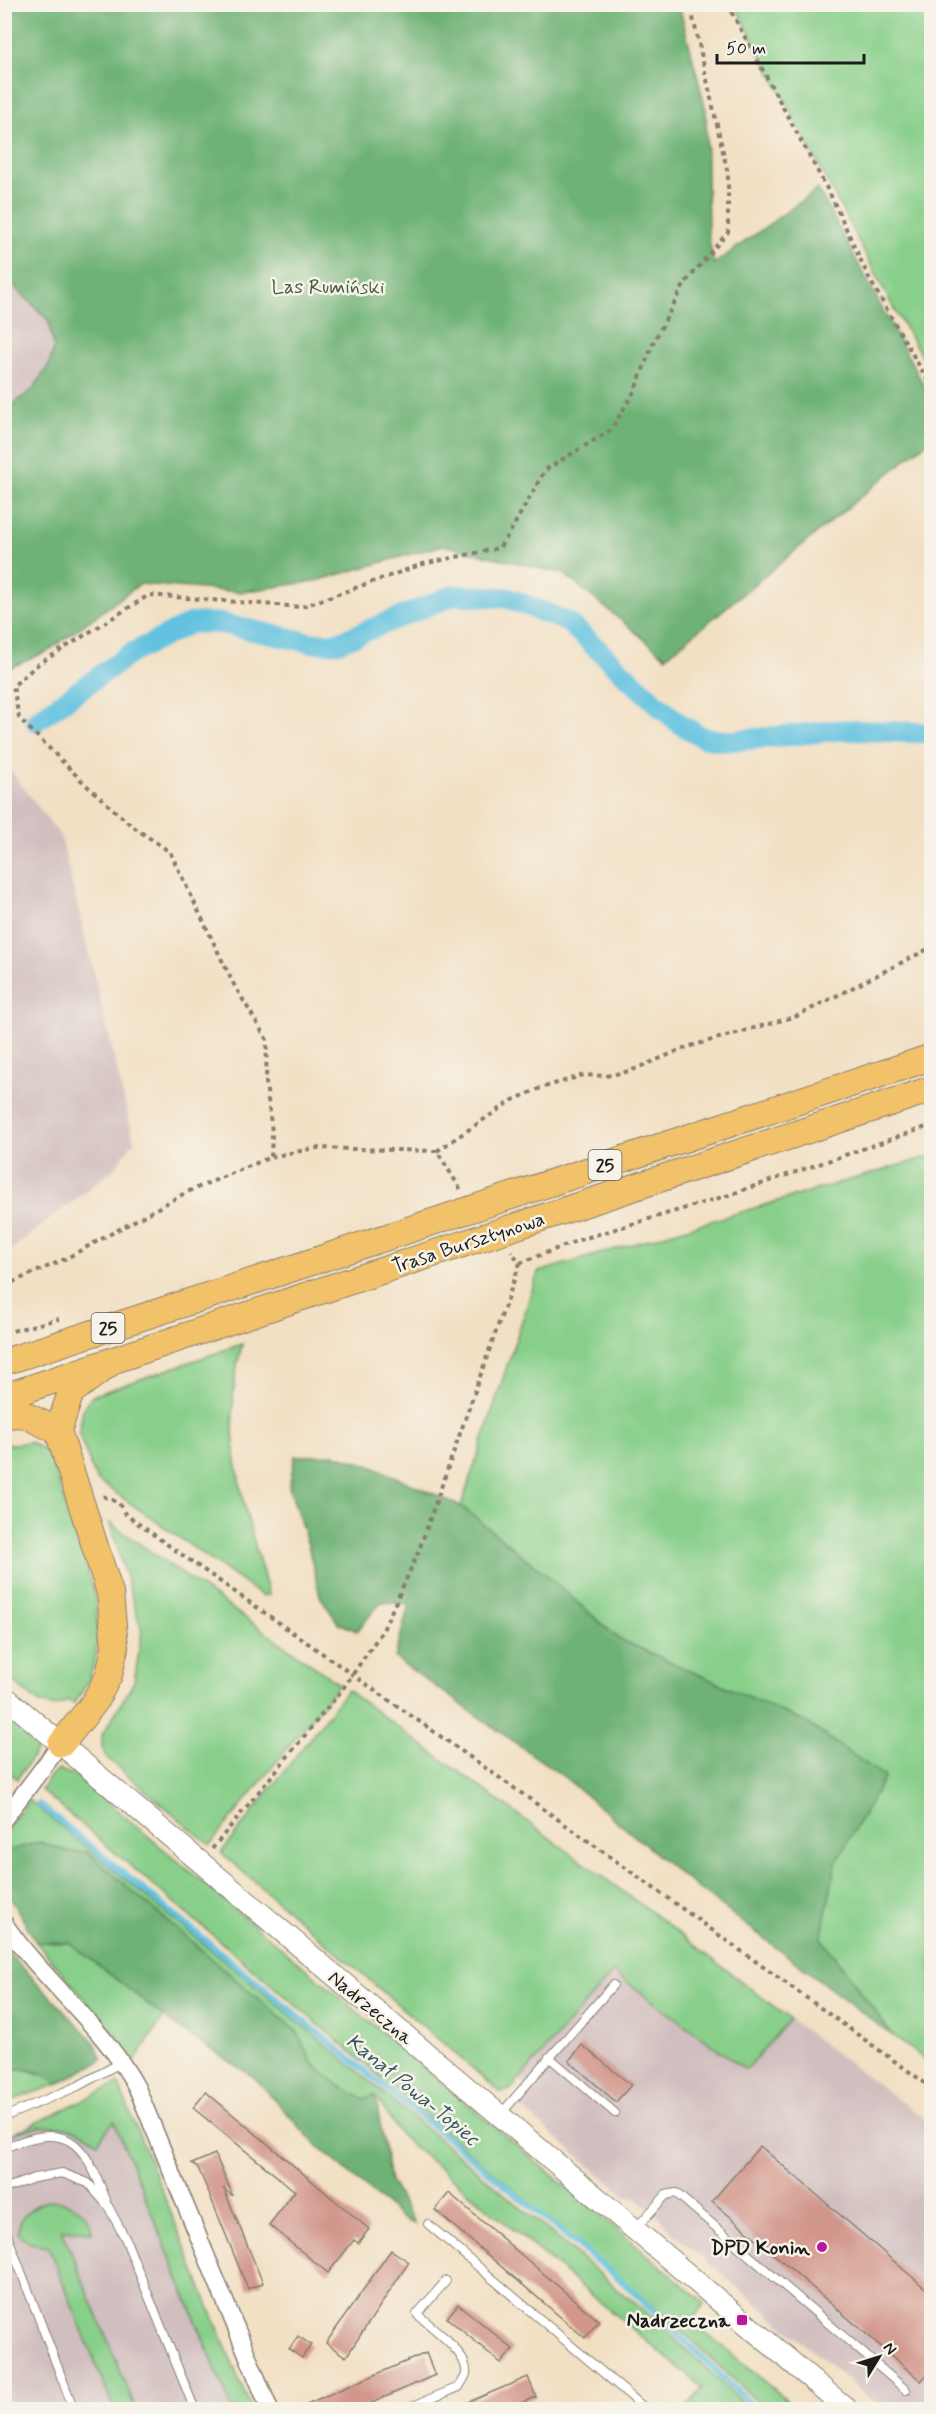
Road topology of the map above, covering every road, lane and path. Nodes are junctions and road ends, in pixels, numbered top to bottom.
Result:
1 (690, 4) edge
2 (727, 4) edge
3 (932, 388) edge
4 (932, 947) edge
5 (932, 1056) edge
6 (932, 1089) edge
7 (932, 1125) edge
8 (437, 1151) junction
9 (271, 1157) junction
10 (462, 1191) dead end
11 (506, 1245) dead end
12 (520, 1263) junction
13 (4, 1286) edge
14 (113, 1361) junction
15 (4, 1362) edge
16 (4, 1397) edge
17 (4, 1415) edge
18 (58, 1431) junction
19 (100, 1493) dead end
20 (353, 1674) junction
21 (4, 1696) edge
22 (61, 1744) junction
23 (4, 1819) edge
24 (208, 1854) junction
25 (4, 1923) edge
26 (613, 1985) dead end
27 (549, 2058) junction
28 (123, 2062) junction
29 (932, 2088) edge
30 (615, 2113) dead end
31 (500, 2116) junction
32 (4, 2117) edge
33 (4, 2148) edge
34 (4, 2189) edge
35 (108, 2206) junction
36 (429, 2224) dead end
37 (4, 2227) edge
38 (635, 2230) junction
39 (446, 2281) dead end
40 (906, 2390) dead end
41 (74, 2409) edge
42 (195, 2409) edge
43 (270, 2409) edge
44 (404, 2409) edge
45 (647, 2409) edge
46 (848, 2409) edge

1 - 9 path
2 - 3 path
4 - 8 path
5 - 15 main road, Trasa Bursztynowa / 25, bridge
6 - 14 main road, Trasa Bursztynowa / 25, bridge
7 - 12 path
8 - 9 path
8 - 10 path
9 - 13 path
11 - 12 path
12 - 20 path
14 - 16 main road, Trasa Bursztynowa / 25
14 - 18 main road
17 - 18 main road
18 - 22 main road
19 - 20 path
20 - 24 path
20 - 29 path
21 - 22 street, Nadrzeczna
22 - 23 street
22 - 24 street, Nadrzeczna
24 - 31 street, Nadrzeczna
25 - 28 street
26 - 27 lane
27 - 30 lane
27 - 31 lane
28 - 32 lane
28 - 43 street
31 - 38 street, Nadrzeczna
33 - 35 lane
34 - 35 lane
35 - 42 lane
36 - 45 lane
37 - 41 lane
38 - 40 lane
38 - 46 street, Nadrzeczna
39 - 44 lane

